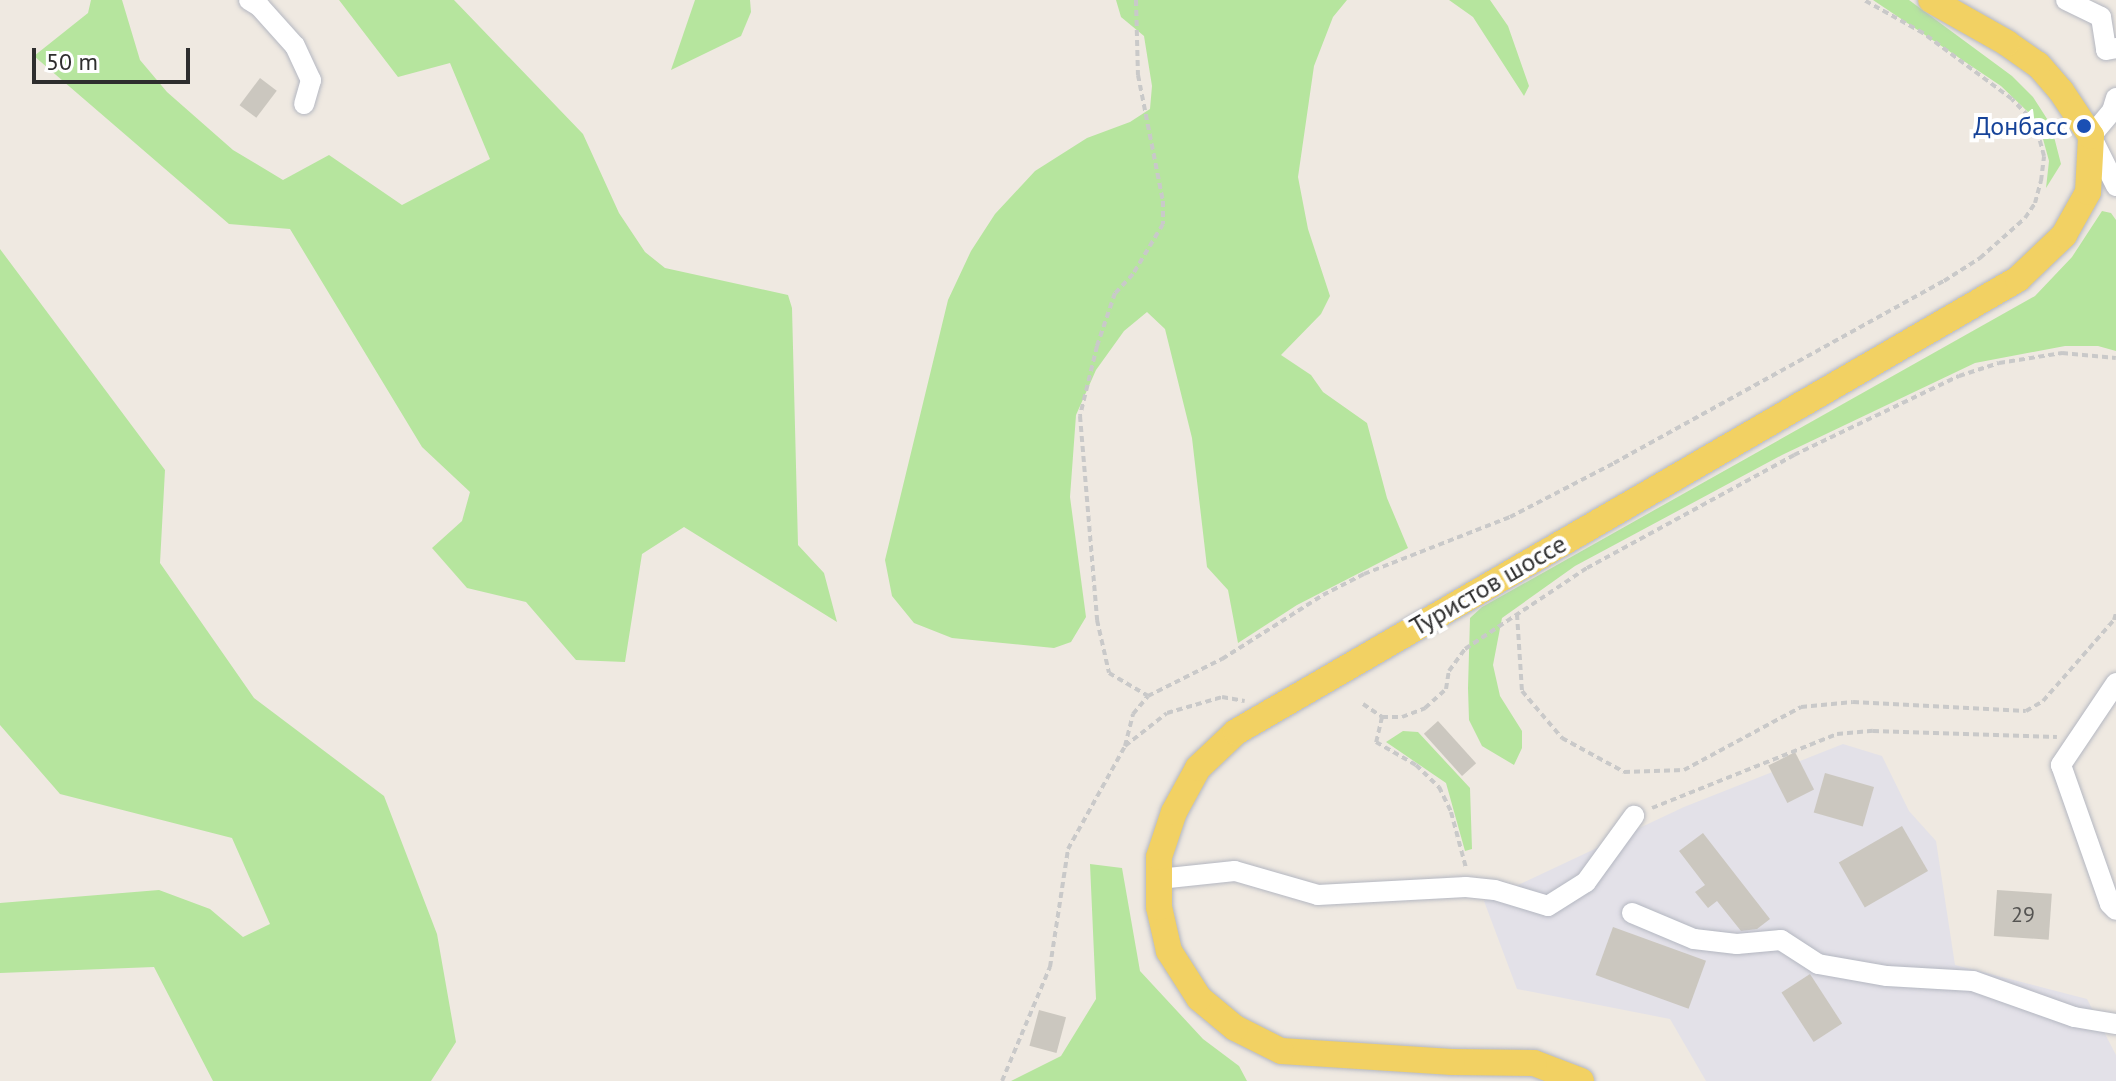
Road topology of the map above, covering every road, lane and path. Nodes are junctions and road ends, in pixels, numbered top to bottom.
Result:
1 (249, 0) edge
2 (1136, 0) edge
3 (1864, 0) edge
4 (1931, 0) edge
5 (2066, 0) edge
6 (2116, 48) edge
7 (304, 104) dead end
8 (2115, 107) edge
9 (2091, 136) junction
10 (2116, 186) edge
11 (2116, 199) edge
12 (2078, 212) junction
13 (2116, 358) edge
14 (2116, 613) edge
15 (1517, 614) junction
16 (2116, 683) edge
17 (1148, 696) junction
18 (1363, 704) dead end
19 (1279, 706) junction
20 (1382, 717) junction
21 (2079, 738) junction
22 (1125, 746) junction
23 (1634, 816) joint
24 (1465, 861) dead end
25 (1159, 879) junction
26 (2116, 910) edge
27 (1632, 913) dead end
28 (2116, 1024) edge
29 (1002, 1081) edge
30 (1581, 1081) edge

1 - 7 street
2 - 17 path
3 - 17 path
4 - 9 main road
5 - 6 street
8 - 9 street
9 - 10 street
9 - 12 main road, Туристов шоссе
11 - 12 street
12 - 19 main road, Туристов шоссе
13 - 15 path
14 - 15 path
15 - 20 path
16 - 21 street
17 - 22 path
18 - 20 path
19 - 22 path
19 - 25 main road, Туристов шоссе
20 - 24 path
21 - 23 path
21 - 26 street
22 - 29 path
23 - 25 street
25 - 30 main road, Туристов шоссе
27 - 28 street

